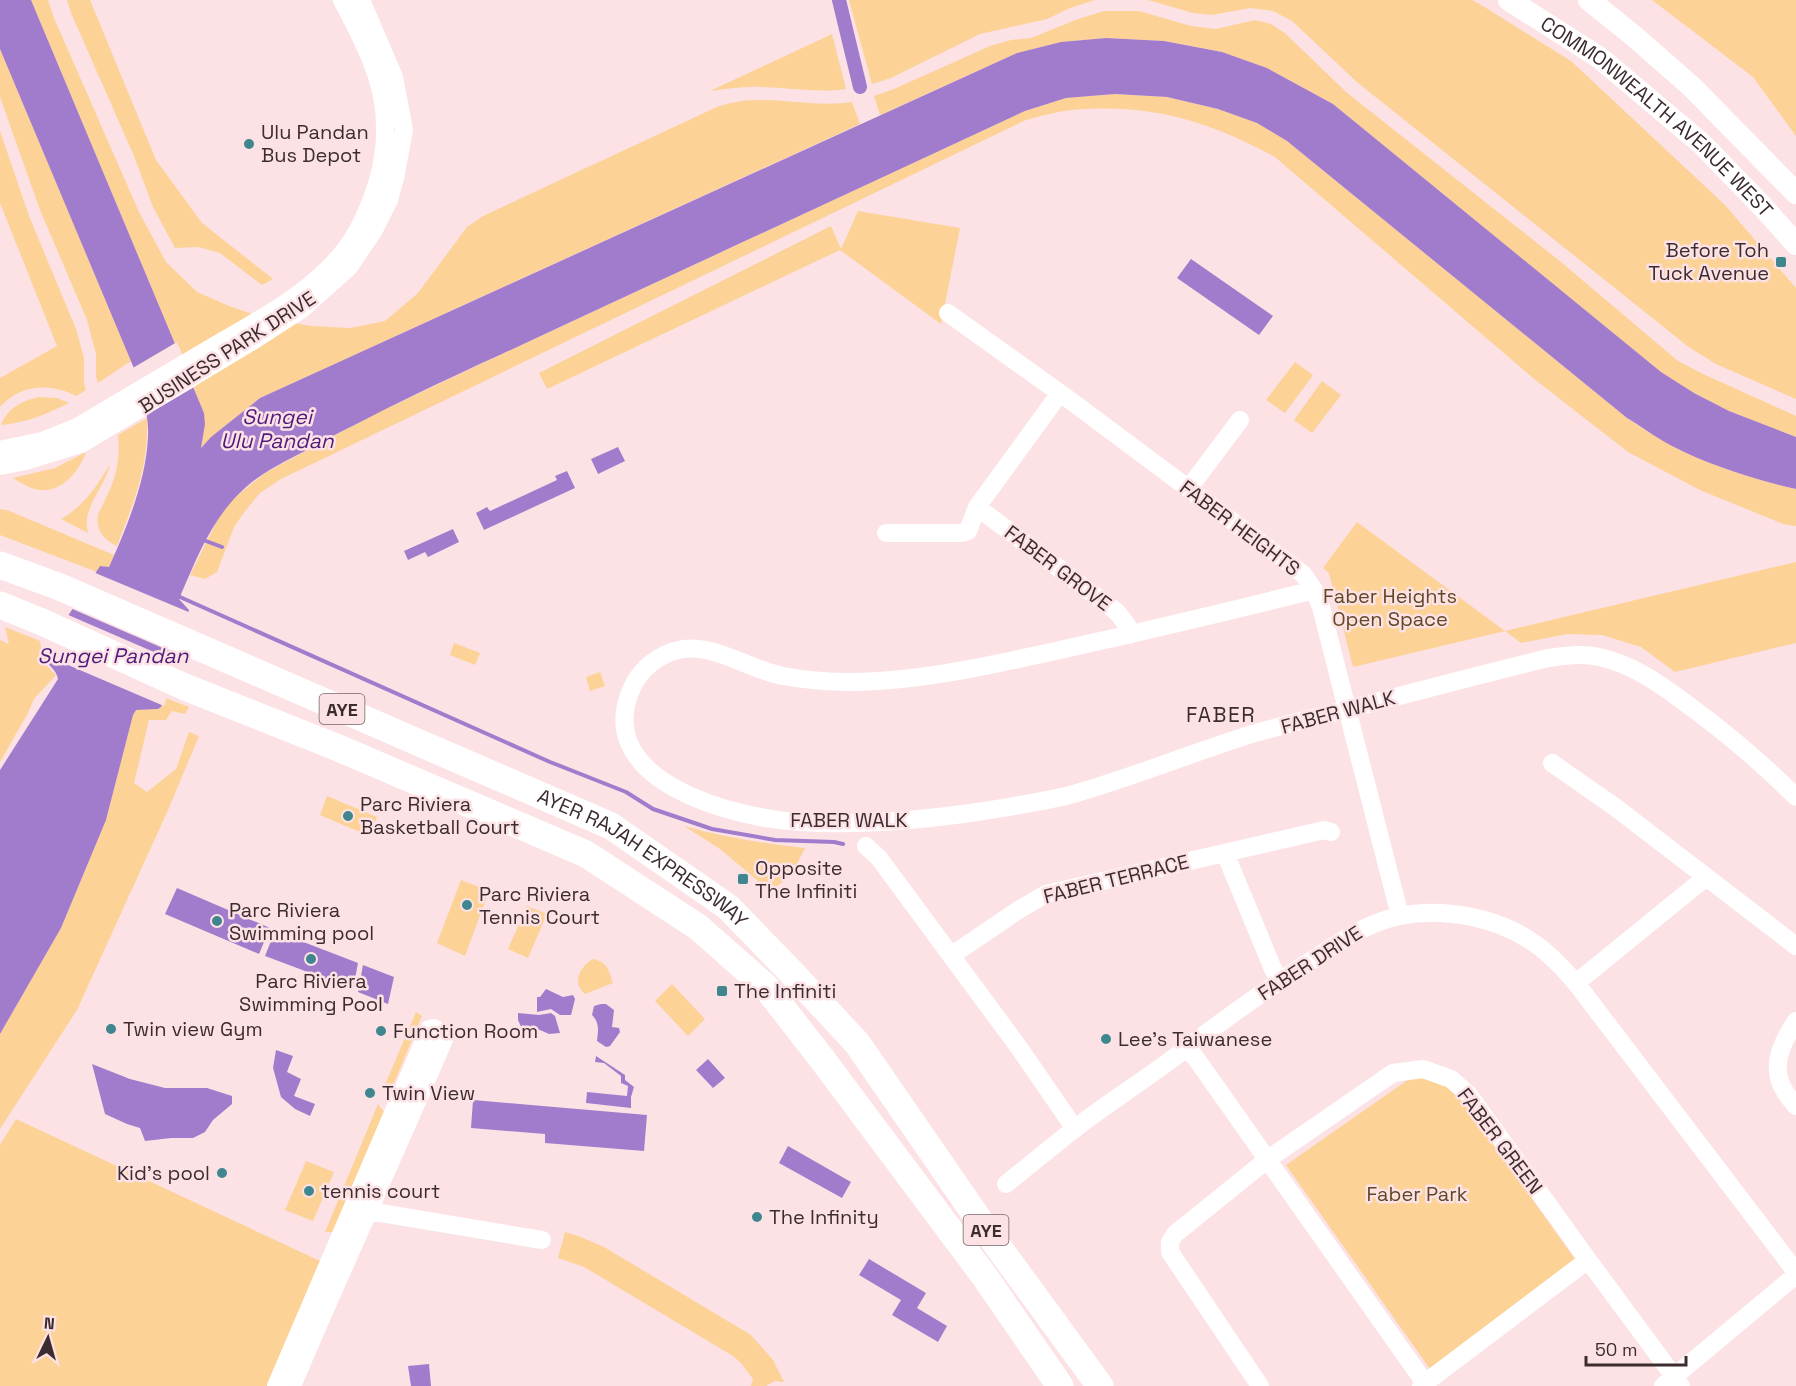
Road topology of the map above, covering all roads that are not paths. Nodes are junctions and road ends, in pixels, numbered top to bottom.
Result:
1 (342, 0) edge
2 (361, 0) edge
3 (1509, 0) edge
4 (1537, 0) edge
5 (1589, 0) edge
6 (1600, 58) junction
7 (1796, 193) edge
8 (381, 198) junction
9 (1796, 244) edge
10 (948, 313) dead end
11 (1060, 393) junction
12 (1240, 420) dead end
13 (0, 450) edge
14 (0, 466) edge
15 (1188, 488) junction
16 (977, 507) junction
17 (886, 533) dead end
18 (0, 565) edge
19 (1314, 590) junction
20 (0, 604) edge
21 (1129, 635) junction
22 (1552, 763) dead end
23 (1796, 797) edge
24 (1331, 832) dead end
25 (866, 846) dead end
26 (1225, 853) junction
27 (1705, 878) junction
28 (1400, 916) junction
29 (1796, 946) edge
30 (952, 956) junction
31 (1280, 981) junction
32 (1576, 983) junction
33 (1796, 1022) edge
34 (1186, 1049) junction
35 (1796, 1106) edge
36 (406, 1107) dead end
37 (1075, 1129) junction
38 (1268, 1159) junction
39 (1006, 1184) dead end
40 (359, 1209) junction
41 (542, 1240) dead end
42 (1588, 1260) junction
43 (1796, 1273) edge
44 (1054, 1380) edge
45 (1673, 1383) edge
46 (1424, 1385) edge
47 (276, 1386) edge
48 (292, 1386) edge
49 (1100, 1386) edge
50 (1260, 1386) edge

1 - 8 street, BUSINESS PARK DRIVE
2 - 8 street, BUSINESS PARK DRIVE
3 - 6 main road, COMMONWEALTH AVENUE WEST
4 - 6 main road
5 - 7 main road, COMMONWEALTH AVENUE WEST
6 - 9 main road, COMMONWEALTH AVENUE WEST
8 - 13 street, BUSINESS PARK DRIVE
8 - 14 street, BUSINESS PARK DRIVE
10 - 11 street, FABER HEIGHTS
11 - 15 street, FABER HEIGHTS
11 - 16 street
12 - 15 street
15 - 19 street, FABER HEIGHTS
16 - 17 street
16 - 21 street, FABER GROVE
18 - 49 highway, AYER RAJAH EXPRESSWAY / AYE
19 - 21 street, FABER WALK
19 - 28 street, FABER HEIGHTS
20 - 44 highway, AYER RAJAH EXPRESSWAY / AYE
21 - 23 street, FABER WALK
22 - 27 street
24 - 26 street, FABER TERRACE
25 - 30 street
26 - 30 street, FABER TERRACE
26 - 31 street
27 - 29 street
27 - 32 street
28 - 31 street, FABER DRIVE
28 - 32 street, FABER DRIVE
30 - 37 street
31 - 34 street, FABER DRIVE
32 - 43 street, FABER DRIVE
33 - 35 street
34 - 37 street, FABER DRIVE
34 - 38 street
36 - 40 street
37 - 39 street, FABER DRIVE
38 - 42 street, FABER GREEN
38 - 46 street
38 - 50 street, FABER GREEN
40 - 41 street
40 - 47 street
40 - 48 street
42 - 45 street, FABER GREEN
42 - 46 street
43 - 45 street, FABER DRIVE

